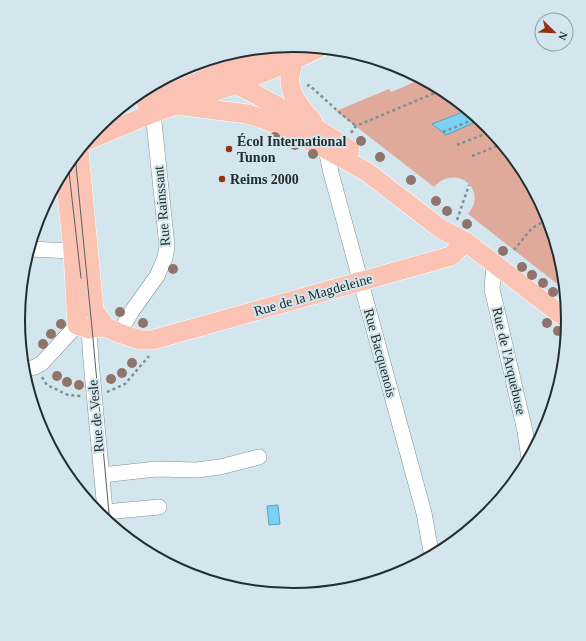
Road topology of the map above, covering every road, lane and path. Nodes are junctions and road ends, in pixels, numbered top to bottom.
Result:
1 (309, 53) edge
2 (264, 54) edge
3 (294, 60) junction
4 (239, 64) junction
5 (216, 74) junction
6 (236, 84) junction
7 (435, 93) edge
8 (176, 105) junction
9 (125, 112) edge
10 (153, 113) junction
11 (247, 114) junction
12 (471, 120) edge
13 (356, 126) dead end
14 (317, 128) junction
15 (443, 132) dead end
16 (485, 134) edge
17 (94, 142) edge
18 (458, 145) dead end
19 (496, 146) edge
20 (334, 147) junction
21 (82, 155) edge
22 (472, 156) dead end
23 (65, 179) edge
24 (469, 185) dead end
25 (456, 221) dead end
26 (544, 226) edge
27 (466, 242) junction
28 (35, 249) edge
29 (514, 250) dead end
30 (73, 251) junction
31 (494, 263) junction
32 (361, 282) junction
33 (561, 314) edge
34 (98, 328) junction
35 (29, 368) edge
36 (528, 450) edge
37 (259, 457) dead end
38 (102, 475) junction
39 (159, 506) dead end
40 (106, 512) edge
41 (110, 516) edge
42 (431, 550) edge

1 - 3 main road
2 - 4 main road
3 - 6 main road
3 - 14 main road
4 - 5 main road
4 - 6 main road
5 - 6 main road
5 - 9 main road
6 - 8 main road
6 - 11 main road
6 - 14 main road
7 - 13 path
8 - 10 main road
8 - 11 main road
10 - 17 main road
10 - 34 street, Rue Rainssant
11 - 20 main road
12 - 15 path
14 - 20 main road
16 - 18 path
19 - 22 path
20 - 27 main road
20 - 32 street, Rue Bacquenois
21 - 34 main road
23 - 30 main road, Rue de Vesle
24 - 25 path
26 - 29 path
27 - 31 main road
27 - 32 main road, Rue de la Magdeleine
28 - 30 street
30 - 34 main road, Rue de Vesle
31 - 33 main road
31 - 36 street, Rue de l'Arquebuse
32 - 34 main road, Rue de la Magdeleine
32 - 42 street, Rue Bacquenois
34 - 35 street, Rue Rainssant
34 - 38 street, Rue de Vesle
37 - 38 street
38 - 40 street, Rue de Vesle
39 - 41 street

